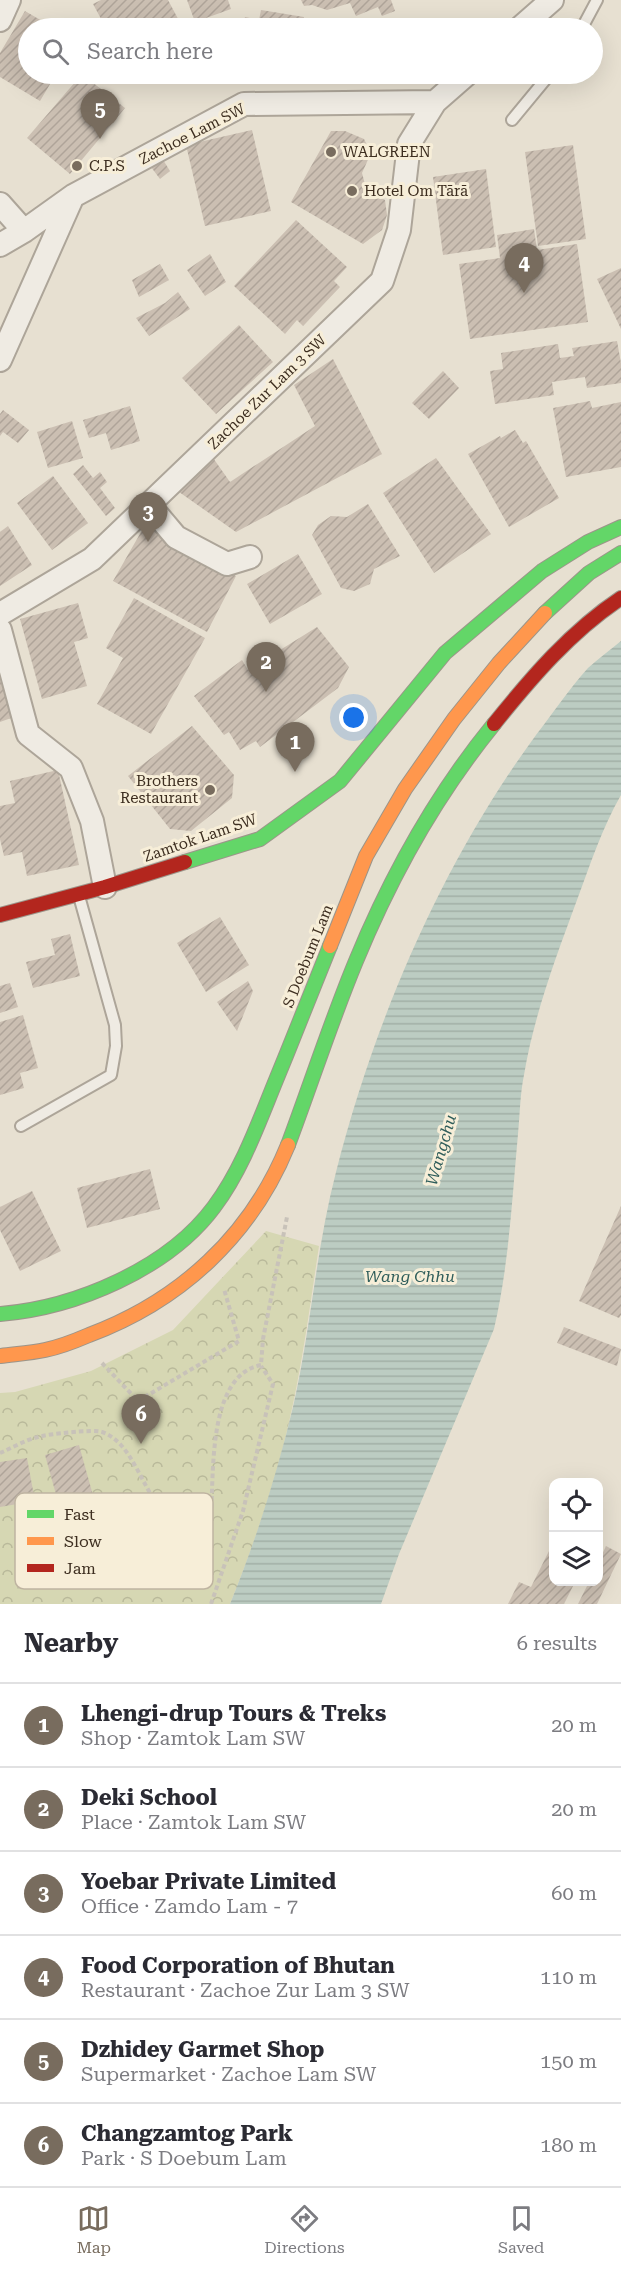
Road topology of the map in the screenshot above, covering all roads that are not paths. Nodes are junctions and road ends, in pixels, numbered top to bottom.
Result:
1 (9, 0) edge
2 (552, 0) edge
3 (597, 0) edge
4 (531, 18) edge
5 (587, 18) edge
6 (0, 20) edge
7 (456, 84) edge
8 (542, 84) edge
9 (435, 102) junction
10 (512, 120) dead end
11 (73, 196) junction
12 (0, 204) edge
13 (24, 231) junction
14 (0, 245) edge
15 (0, 360) edge
16 (149, 505) junction
17 (621, 527) edge
18 (621, 553) edge
19 (250, 557) dead end
20 (621, 598) edge
21 (0, 614) edge
22 (0, 630) edge
23 (105, 887) junction
24 (78, 893) junction
25 (0, 915) edge
26 (21, 1126) dead end
27 (0, 1314) edge
28 (0, 1356) edge

1 - 6 street
2 - 4 street
3 - 5 lane
7 - 9 street
8 - 10 lane
9 - 11 street, Zachoe Lam SW
9 - 16 street, Zachoe Zur Lam 3 SW
11 - 13 street, Zachoe Lam SW
11 - 15 street
12 - 13 street
13 - 14 street, Zachoe Lam SW
16 - 19 street
16 - 21 street, Zachoe Zur Lam 3 SW
17 - 23 main road, Zamtok Lam SW
18 - 27 main road, S Doebum Lam
20 - 28 main road
22 - 23 street
23 - 24 main road, Zamtok Lam SW
24 - 25 main road, Zamtok Lam SW
24 - 26 lane

